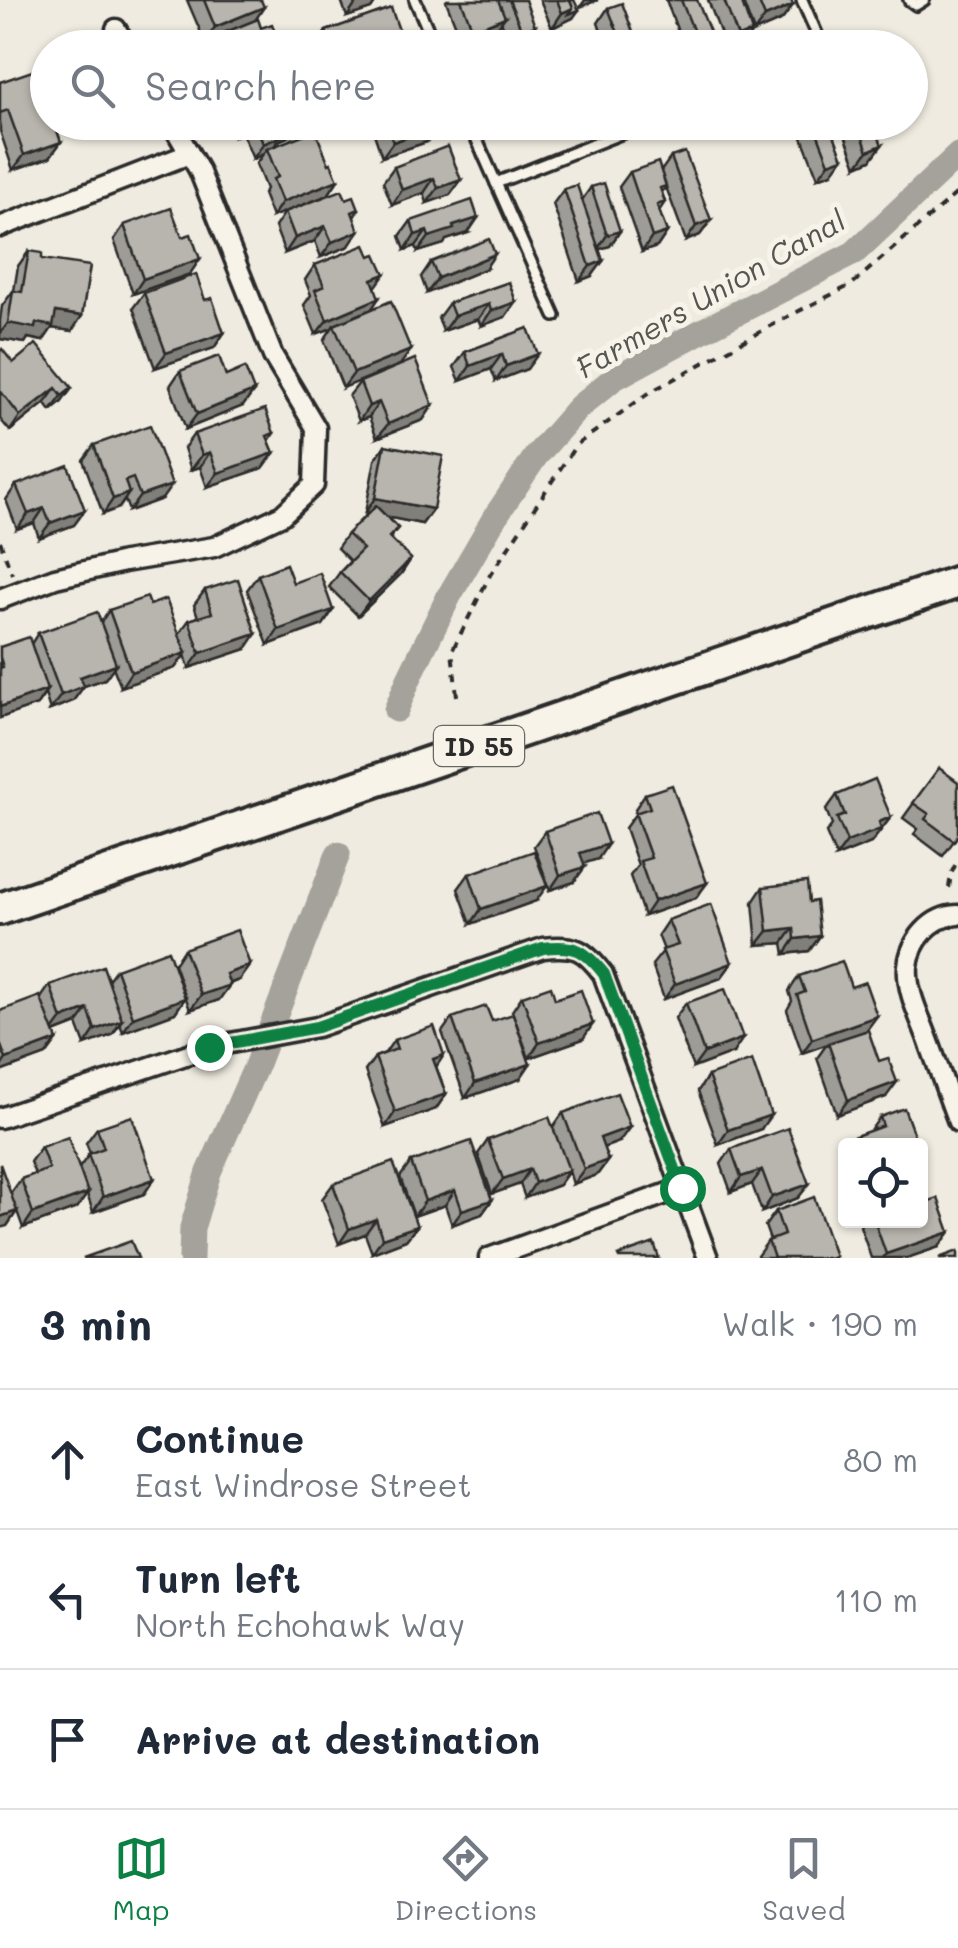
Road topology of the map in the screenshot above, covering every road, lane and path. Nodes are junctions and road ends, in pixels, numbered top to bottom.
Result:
1 (415, 0) edge
2 (802, 0) edge
3 (909, 0) edge
4 (924, 0) edge
5 (428, 30) edge
6 (815, 30) edge
7 (181, 140) edge
8 (477, 140) edge
9 (604, 140) edge
10 (189, 154) junction
11 (496, 182) junction
12 (958, 192) edge
13 (0, 227) edge
14 (555, 316) dead end
15 (0, 541) edge
16 (14, 578) dead end
17 (958, 582) edge
18 (0, 599) edge
19 (457, 696) dead end
20 (958, 860) edge
21 (949, 888) dead end
22 (0, 910) edge
23 (958, 915) edge
24 (0, 1118) edge
25 (958, 1122) edge
26 (682, 1188) junction
27 (489, 1258) edge
28 (708, 1258) edge

1 - 5 lane
2 - 6 lane
3 - 4 lane
7 - 10 street
8 - 11 lane
9 - 11 lane
10 - 13 street
10 - 18 street
11 - 14 lane
12 - 19 path
15 - 16 path
17 - 22 highway, ID 55
20 - 21 path
23 - 25 street
24 - 26 street
26 - 27 street
26 - 28 street

